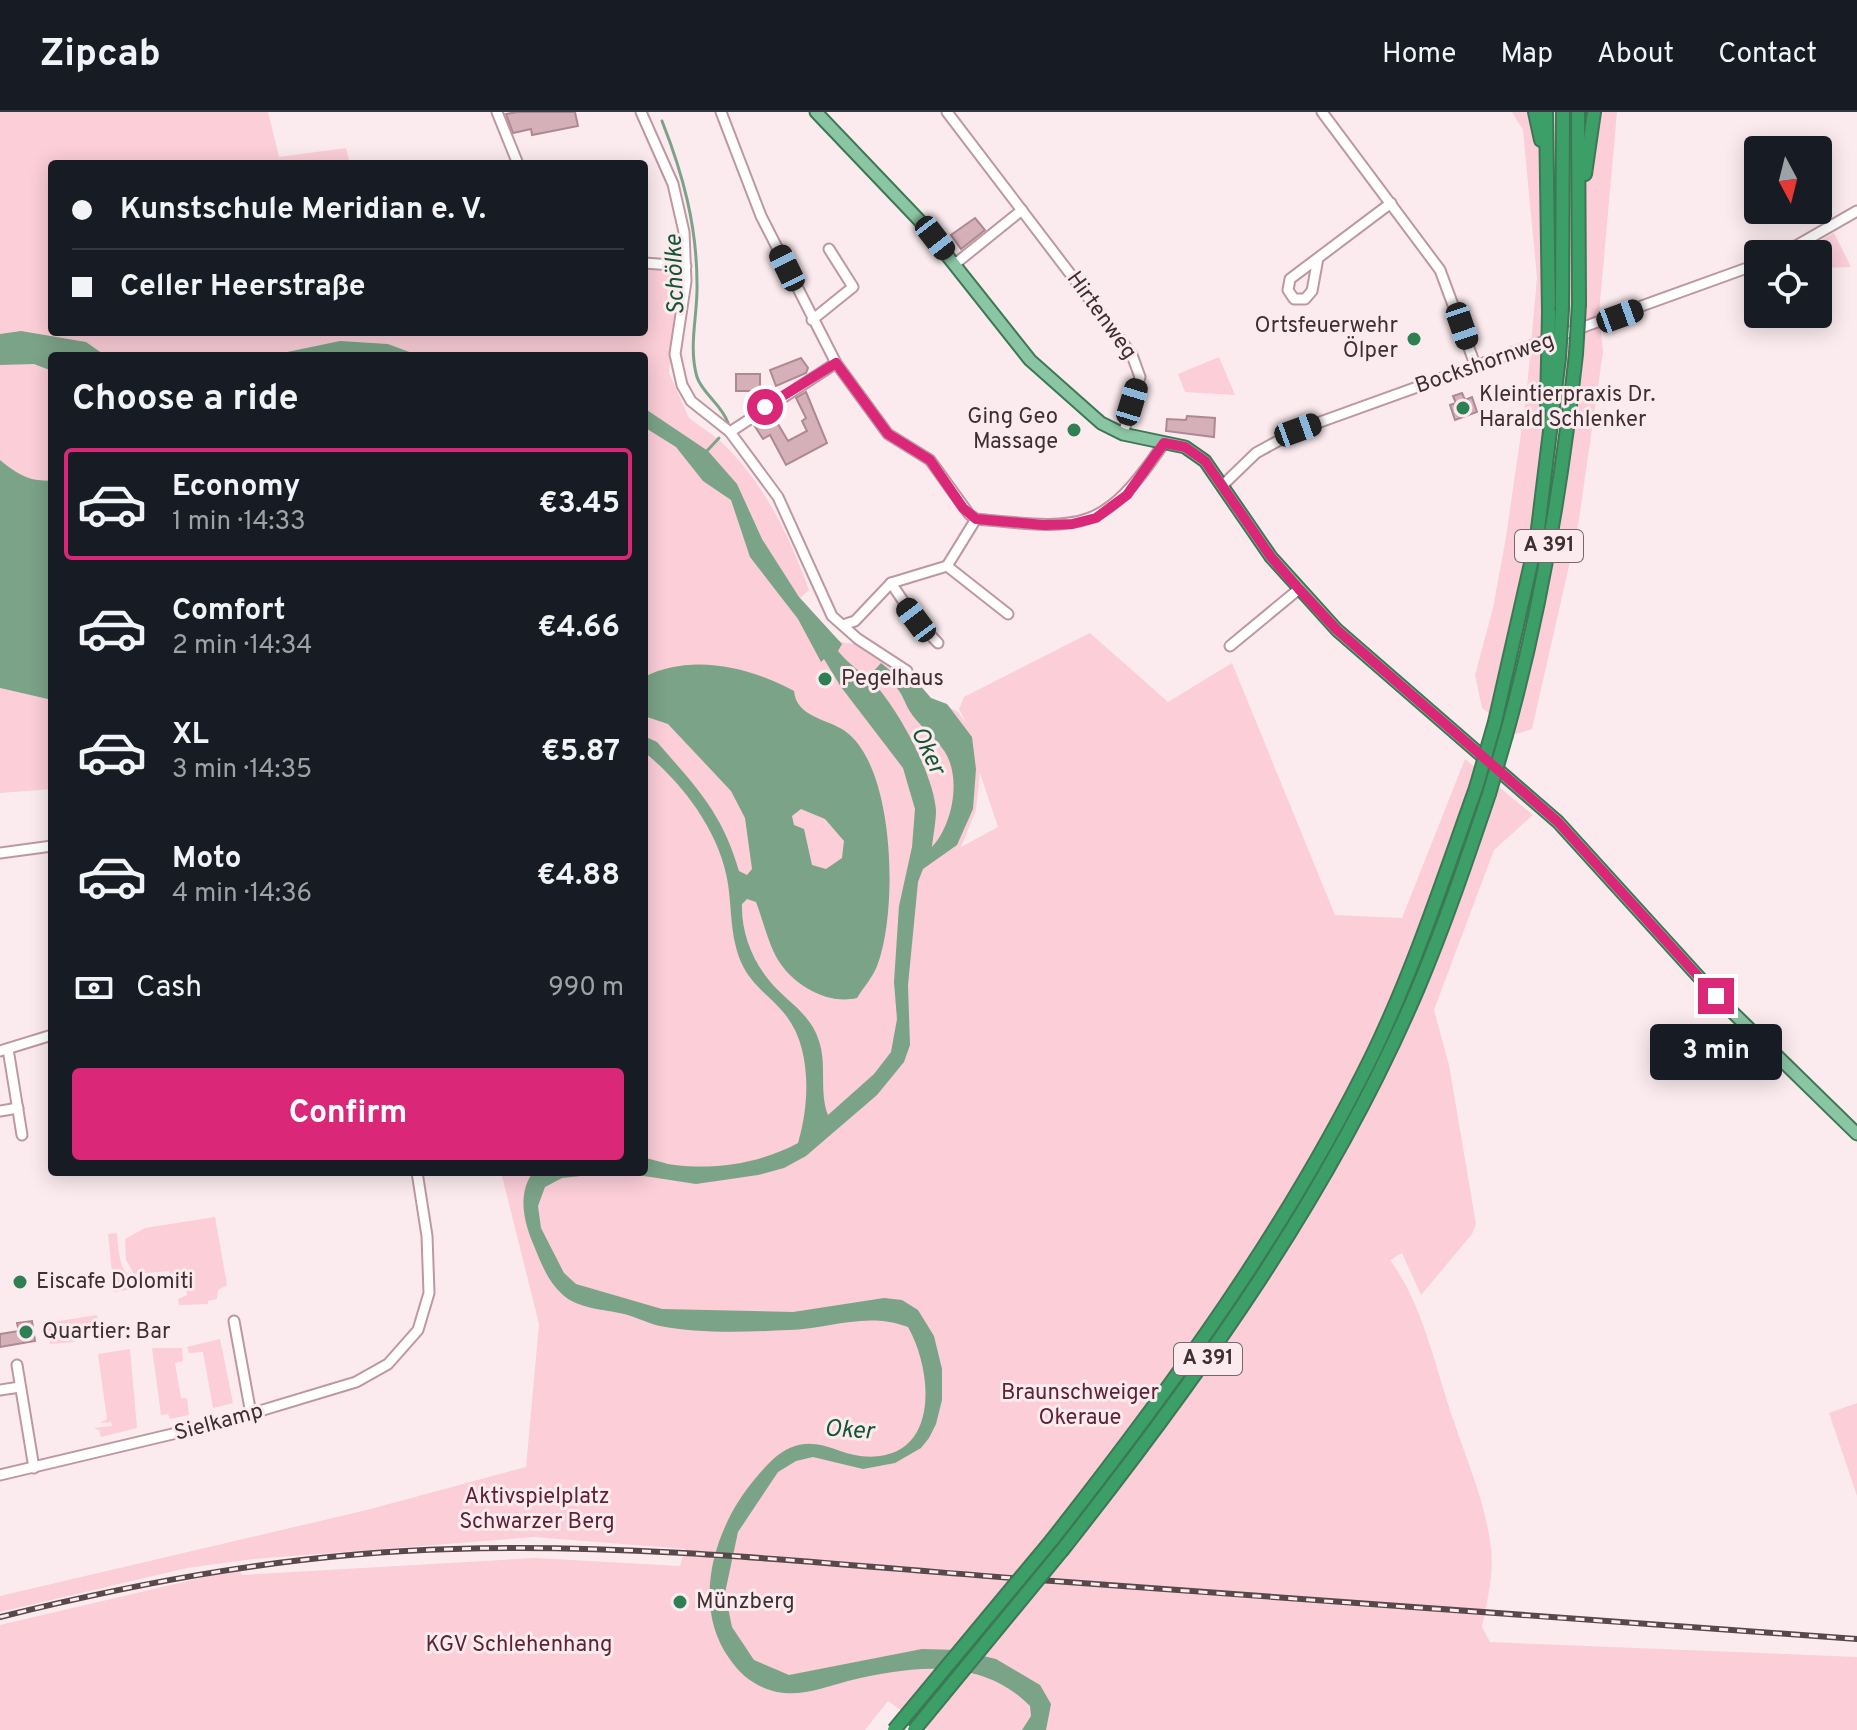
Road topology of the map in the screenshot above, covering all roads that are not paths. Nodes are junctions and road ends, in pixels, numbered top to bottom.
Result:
1 (497, 112) edge
2 (641, 112) edge
3 (721, 112) edge
4 (816, 112) edge
5 (947, 112) edge
6 (1322, 112) edge
7 (1535, 112) edge
8 (1546, 112) edge
9 (1563, 112) edge
10 (1578, 112) edge
11 (1594, 112) edge
12 (516, 160) edge
13 (1548, 185) junction
14 (1391, 203) junction
15 (1580, 209) junction
16 (1022, 210) junction
17 (1857, 211) edge
18 (1806, 240) edge
19 (829, 249) dead end
20 (1318, 258) dead end
21 (648, 263) edge
22 (955, 264) junction
23 (686, 266) junction
24 (1744, 269) edge
25 (1556, 310) junction
26 (812, 320) junction
27 (836, 363) junction
28 (1476, 367) junction
29 (730, 432) junction
30 (1123, 434) junction
31 (1164, 443) junction
32 (1224, 484) junction
33 (976, 519) junction
34 (947, 566) junction
35 (891, 583) junction
36 (1299, 589) junction
37 (1008, 614) dead end
38 (843, 625) junction
39 (938, 643) dead end
40 (1230, 646) dead end
41 (907, 671) dead end
42 (48, 847) edge
43 (0, 853) edge
44 (48, 1036) edge
45 (4, 1050) edge
46 (18, 1108) junction
47 (0, 1111) edge
48 (1857, 1134) edge
49 (22, 1135) dead end
50 (418, 1176) edge
51 (234, 1321) dead end
52 (17, 1365) dead end
53 (20, 1387) junction
54 (0, 1390) edge
55 (251, 1414) junction
56 (34, 1468) junction
57 (0, 1475) edge
58 (894, 1730) edge
59 (914, 1730) edge

1 - 12 street
2 - 23 street
3 - 26 street
4 - 22 main road
5 - 16 street, Hirtenweg
6 - 14 street
7 - 13 highway
8 - 13 highway
9 - 25 highway, A 391
10 - 15 highway, A 391
11 - 15 highway
13 - 25 highway
14 - 20 street
14 - 28 street
15 - 59 highway, A 391, bridge
16 - 22 street
16 - 30 street, Hirtenweg
17 - 18 street
19 - 26 street
21 - 23 street
22 - 30 main road
23 - 29 street
24 - 28 street, Bockshornweg
25 - 58 highway, A 391, bridge
26 - 27 street
27 - 29 street
27 - 33 street
28 - 32 street, Bockshornweg
29 - 38 street
30 - 31 main road
31 - 32 main road
31 - 33 street
32 - 36 main road
33 - 34 street
34 - 35 street
34 - 37 street
35 - 38 street
35 - 39 street
36 - 40 street
36 - 48 main road
38 - 41 street
42 - 43 street
44 - 45 street
45 - 46 street
46 - 47 street
46 - 49 street
50 - 55 street, Sielkamp
51 - 55 street
52 - 53 street
53 - 54 street
53 - 56 street
55 - 56 street, Sielkamp
56 - 57 street, Sielkamp

